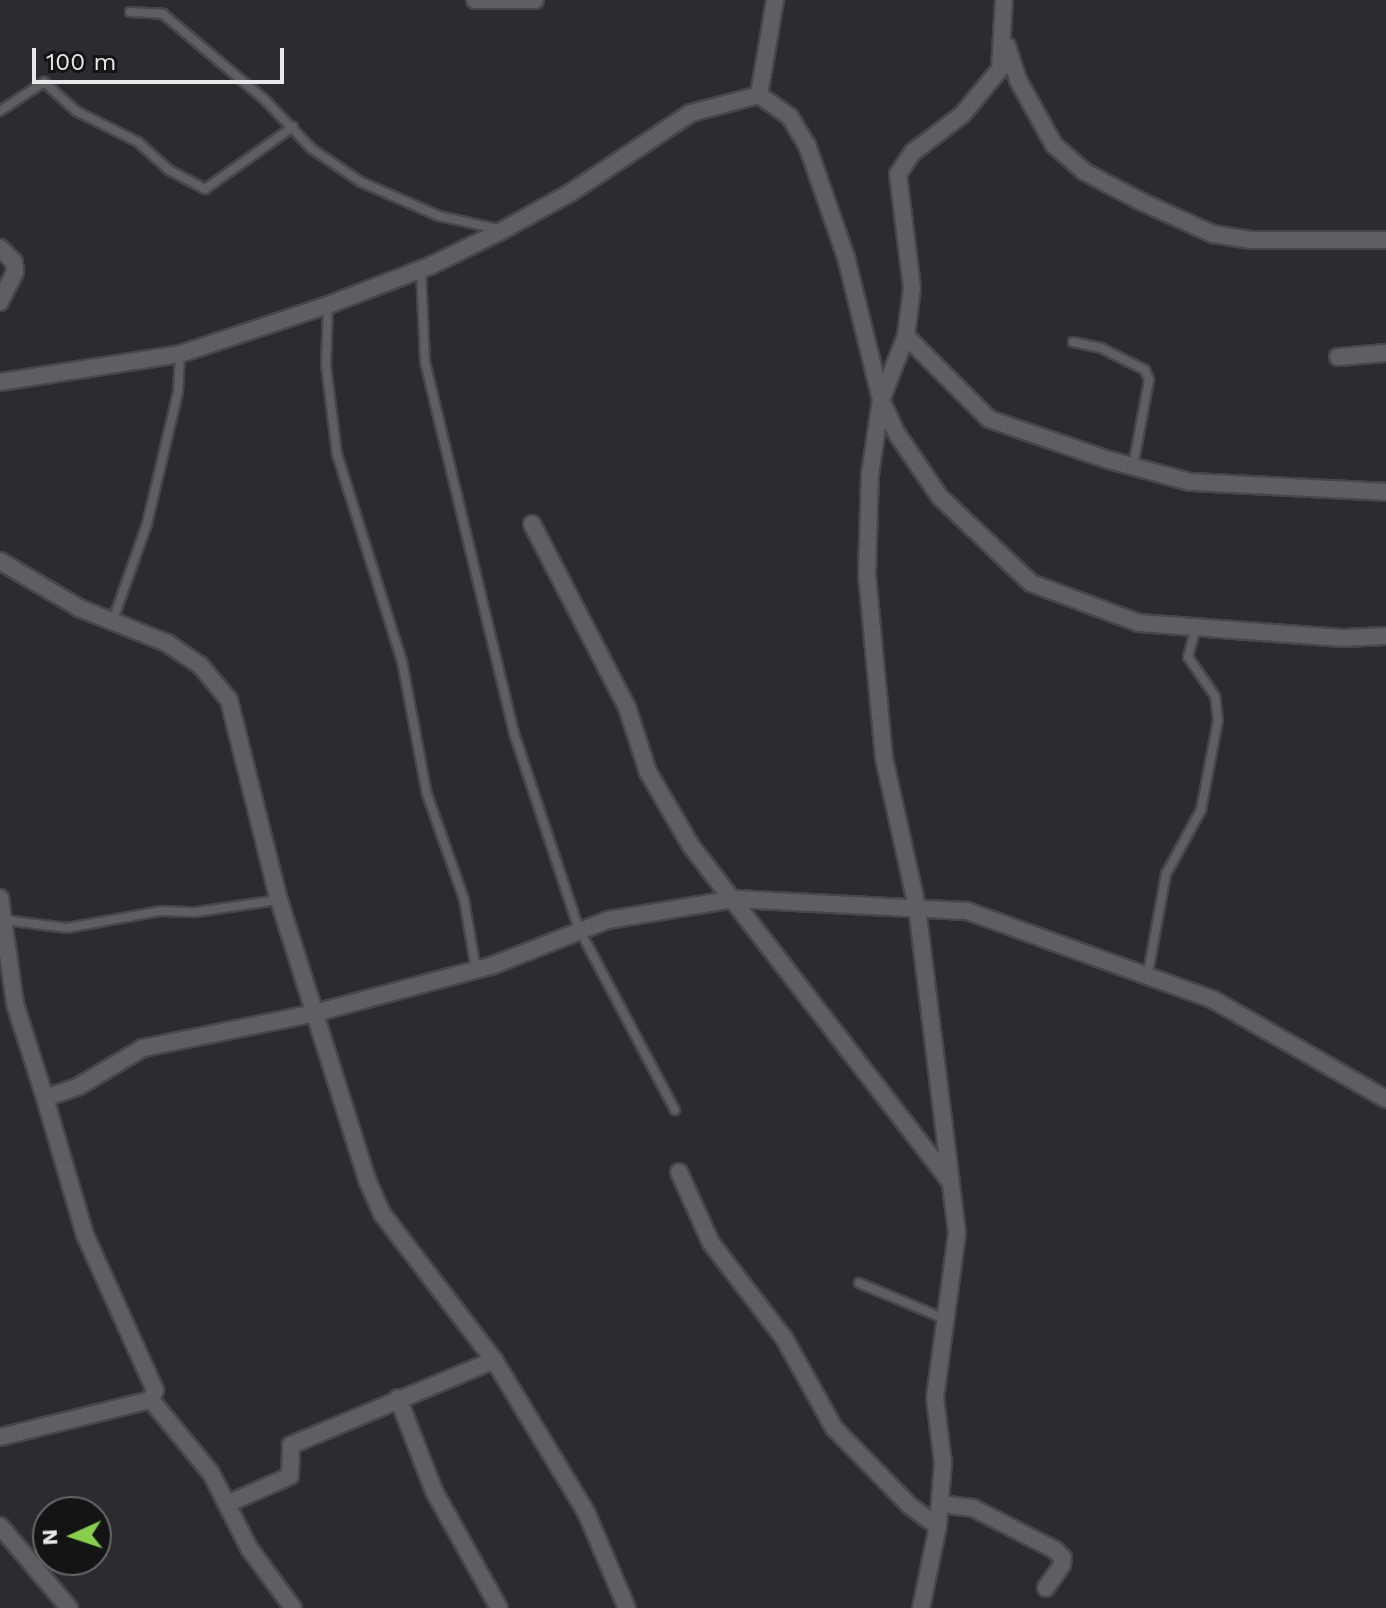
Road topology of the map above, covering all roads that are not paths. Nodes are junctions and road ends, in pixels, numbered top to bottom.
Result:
1 (475, 0) edge
2 (535, 0) edge
3 (775, 0) edge
4 (1004, 0) edge
5 (130, 12) dead end
6 (1004, 37) junction
7 (759, 95) junction
8 (0, 111) edge
9 (293, 127) junction
10 (503, 230) junction
11 (1386, 240) edge
12 (0, 248) edge
13 (421, 269) junction
14 (0, 302) edge
15 (328, 305) junction
16 (906, 336) junction
17 (1073, 342) dead end
18 (1386, 353) edge
19 (180, 354) junction
20 (1338, 357) dead end
21 (0, 382) edge
22 (881, 400) junction
23 (1133, 467) junction
24 (1386, 492) edge
25 (532, 524) dead end
26 (0, 561) edge
27 (113, 620) junction
28 (1197, 626) junction
29 (1386, 636) edge
30 (0, 898) edge
31 (735, 899) junction
32 (279, 900) junction
33 (917, 907) junction
34 (4, 920) junction
35 (579, 929) junction
36 (476, 970) junction
37 (1148, 973) junction
38 (8, 1004) edge
39 (315, 1013) junction
40 (45, 1098) junction
41 (1386, 1099) edge
42 (675, 1110) dead end
43 (679, 1172) dead end
44 (951, 1182) junction
45 (859, 1283) dead end
46 (946, 1320) junction
47 (494, 1360) junction
48 (398, 1398) junction
49 (151, 1400) junction
50 (0, 1437) edge
51 (227, 1504) junction
52 (940, 1504) junction
53 (0, 1526) edge
54 (938, 1526) junction
55 (1046, 1588) dead end
56 (69, 1608) edge
57 (293, 1608) edge
58 (499, 1608) edge
59 (627, 1608) edge
60 (921, 1608) edge

1 - 2 street
3 - 7 street
4 - 6 street
5 - 9 lane
6 - 11 street
6 - 16 street
7 - 10 street
7 - 22 street
8 - 9 lane
9 - 10 lane
10 - 13 street
12 - 14 street
13 - 15 street
13 - 35 lane
15 - 19 street
15 - 36 lane
16 - 22 street
16 - 23 street
17 - 23 lane
18 - 20 street
19 - 21 street
19 - 27 lane
22 - 28 street
22 - 33 street
23 - 24 street
25 - 31 street
26 - 27 street
27 - 32 street
28 - 29 street
28 - 37 lane
30 - 34 street
31 - 33 street
31 - 35 street
31 - 44 street
32 - 34 lane
32 - 39 street
33 - 37 street
33 - 44 street
34 - 38 street
35 - 36 street
35 - 42 lane
36 - 39 street
37 - 41 street
38 - 40 street
39 - 40 street
39 - 47 street
40 - 49 street
43 - 54 street
44 - 46 street
45 - 46 lane
46 - 52 street
47 - 48 street
47 - 59 street
48 - 51 street
48 - 58 street
49 - 50 street
49 - 51 street
51 - 57 street
52 - 54 street
52 - 55 street
53 - 56 street
54 - 60 street

